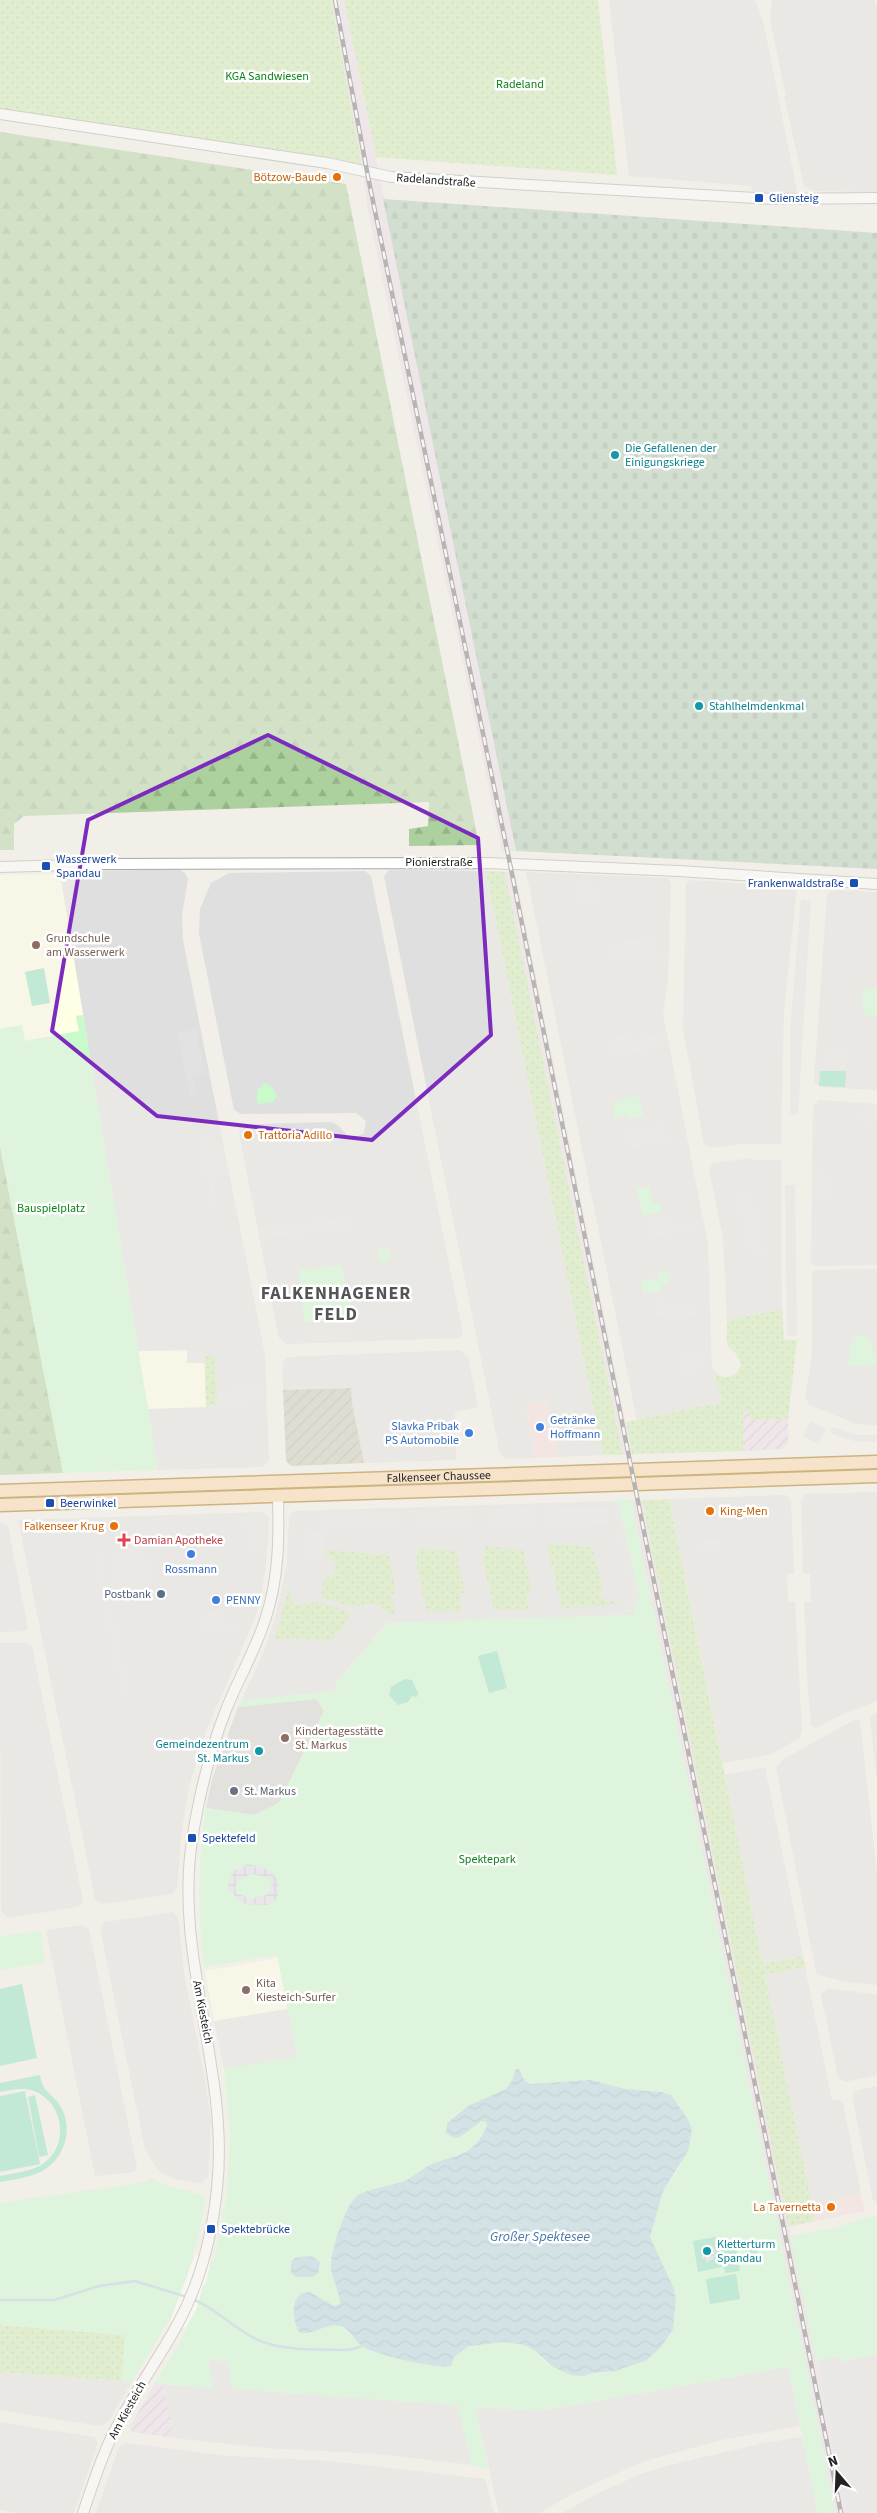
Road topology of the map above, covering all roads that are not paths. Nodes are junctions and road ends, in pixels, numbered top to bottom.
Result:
1 (0, 114) edge
2 (877, 198) edge
3 (0, 868) edge
4 (877, 884) edge
5 (877, 1462) edge
6 (877, 1476) edge
7 (278, 1482) junction
8 (0, 1491) edge
9 (278, 1496) junction
10 (0, 1505) edge
11 (83, 2513) edge

1 - 2 street, Radelandstraße
3 - 4 street, Pionierstraße
5 - 7 main road, Falkenseer Chaussee
6 - 9 main road, Falkenseer Chaussee
7 - 8 main road, Falkenseer Chaussee
7 - 9 main road
9 - 10 main road, Falkenseer Chaussee
9 - 11 street, Am Kiesteich

